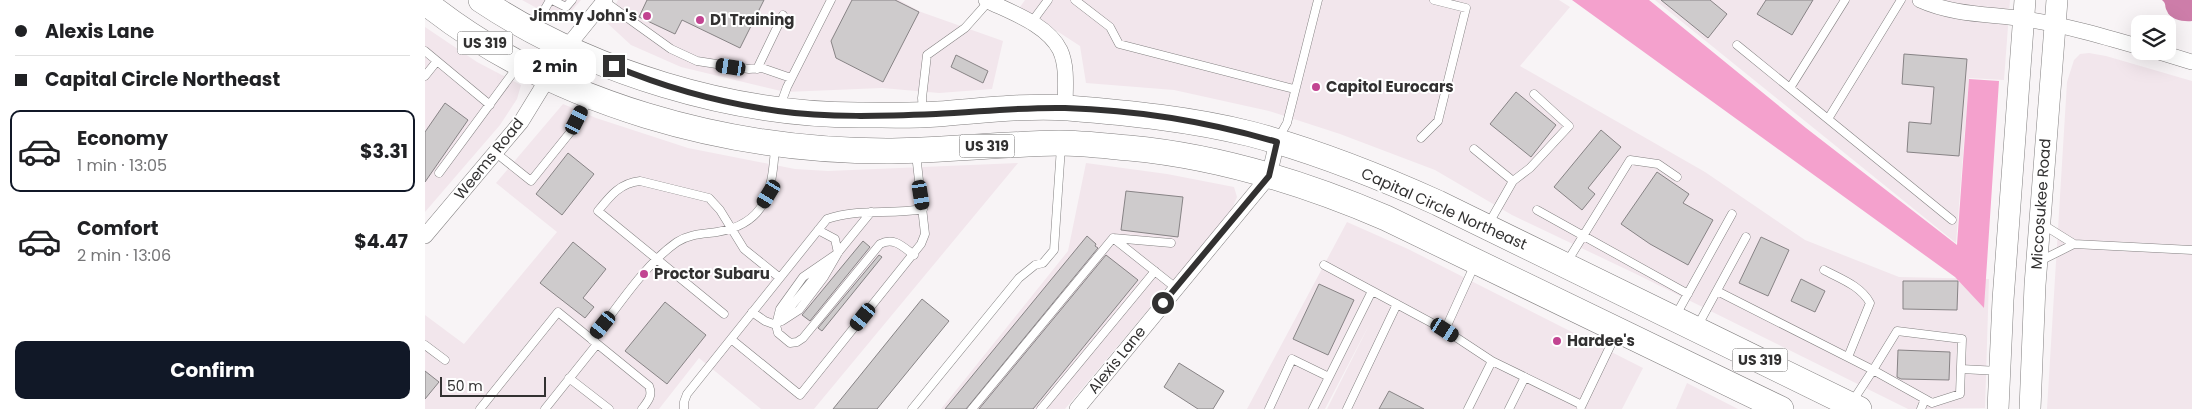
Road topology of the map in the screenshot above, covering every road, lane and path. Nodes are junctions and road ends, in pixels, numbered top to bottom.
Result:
1 (481, 0) edge
2 (551, 0) edge
3 (572, 0) edge
4 (604, 0) edge
5 (831, 0) edge
6 (1048, 0) edge
7 (1075, 0) edge
8 (1318, 0) edge
9 (1434, 0) edge
10 (1845, 0) edge
11 (1901, 0) edge
12 (1920, 0) edge
13 (2057, 0) edge
14 (425, 2) edge
15 (996, 2) edge
16 (2024, 10) edge
17 (783, 15) dead end
18 (1031, 23) junction
19 (2055, 24) junction
20 (533, 30) junction
21 (2131, 44) edge
22 (1737, 45) dead end
23 (567, 48) junction
24 (425, 51) edge
25 (2176, 57) edge
26 (437, 61) junction
27 (2192, 62) edge
28 (521, 63) junction
29 (757, 69) junction
30 (425, 76) edge
31 (549, 78) junction
32 (791, 78) junction
33 (1790, 88) junction
34 (1294, 89) junction
35 (1533, 94) dead end
36 (591, 95) junction
37 (490, 105) junction
38 (1065, 108) junction
39 (779, 111) junction
40 (923, 114) junction
41 (1828, 119) junction
42 (1421, 138) dead end
43 (1277, 142) junction
44 (1061, 143) junction
45 (776, 144) junction
46 (1474, 149) dead end
47 (916, 150) junction
48 (496, 154) junction
49 (439, 173) dead end
50 (1269, 176) junction
51 (1677, 177) dead end
52 (1513, 181) junction
53 (923, 209) junction
54 (1537, 210) dead end
55 (871, 212) junction
56 (1732, 214) dead end
57 (1952, 220) dead end
58 (2040, 223) junction
59 (731, 227) junction
60 (1487, 227) junction
61 (818, 230) junction
62 (425, 236) edge
63 (1583, 236) junction
64 (1746, 237) dead end
65 (1113, 238) junction
66 (1171, 243) dead end
67 (2074, 244) junction
68 (2192, 250) edge
69 (838, 253) junction
70 (914, 255) junction
71 (658, 260) junction
72 (1477, 260) junction
73 (2037, 263) junction
74 (1324, 265) dead end
75 (1566, 265) junction
76 (1824, 270) dead end
77 (1155, 271) junction
78 (780, 278) junction
79 (1176, 288) junction
80 (1372, 291) junction
81 (1717, 291) junction
82 (1687, 294) junction
83 (1397, 304) junction
84 (752, 312) junction
85 (724, 314) dead end
86 (1686, 323) junction
87 (776, 325) junction
88 (1445, 330) junction
89 (1617, 330) junction
90 (731, 339) junction
91 (595, 342) junction
92 (425, 345) edge
93 (1847, 357) junction
94 (445, 360) dead end
95 (1678, 360) junction
96 (1492, 361) junction
97 (1961, 369) junction
98 (1873, 370) junction
99 (1999, 371) junction
100 (1329, 376) junction
101 (1525, 377) junction
102 (569, 378) junction
103 (1925, 399) junction
104 (1581, 407) edge
105 (1855, 407) edge
106 (480, 409) edge
107 (545, 409) edge
108 (609, 409) edge
109 (642, 409) edge
110 (684, 409) edge
111 (912, 409) edge
112 (972, 409) edge
113 (1041, 409) edge
114 (1077, 409) edge
115 (1269, 409) edge
116 (1313, 409) edge
117 (1347, 409) edge
118 (1468, 409) edge
119 (1509, 409) edge
120 (1781, 409) edge
121 (1921, 409) edge
122 (1998, 409) edge
123 (2030, 409) edge

1 - 20 main road, Capital Circle Northeast / US 319
2 - 3 lane
2 - 20 lane
4 - 23 street, Weems Road
4 - 29 lane
5 - 32 lane
6 - 18 lane
7 - 34 lane
8 - 34 lane
9 - 42 lane
10 - 33 lane
11 - 41 lane
12 - 16 street
13 - 19 street, Miccosukee Road
14 - 28 main road, Capital Circle Northeast / US 319
15 - 18 street
15 - 40 lane
16 - 19 street
16 - 99 street, Miccosukee Road
17 - 29 lane
18 - 38 street
19 - 21 street
19 - 58 street, Miccosukee Road
20 - 23 main road, Capital Circle Northeast / US 319
22 - 33 lane
23 - 31 street, Weems Road
23 - 39 main road, Capital Circle Northeast / US 319
24 - 26 lane
25 - 27 street
26 - 30 lane
26 - 37 lane
28 - 31 main road, Capital Circle Northeast / US 319
28 - 37 lane
29 - 32 lane
31 - 36 main road, Capital Circle Northeast / US 319
31 - 48 street, Weems Road
32 - 39 lane
33 - 41 lane
34 - 43 lane
35 - 52 lane
36 - 45 main road, Capital Circle Northeast / US 319
36 - 48 lane
37 - 49 lane
38 - 40 main road, Capital Circle Northeast / US 319
38 - 43 main road, Capital Circle Northeast / US 319
38 - 44 main road
39 - 40 main road, Capital Circle Northeast / US 319
41 - 57 lane
43 - 50 street, Alexis Lane
43 - 60 main road, Capital Circle Northeast / US 319
44 - 47 main road, Capital Circle Northeast / US 319
44 - 50 main road, Capital Circle Northeast / US 319
44 - 111 lane
45 - 47 main road, Capital Circle Northeast / US 319
45 - 59 lane
46 - 52 lane
47 - 53 lane
48 - 62 street, Weems Road
50 - 72 main road, Capital Circle Northeast / US 319
50 - 79 street, Alexis Lane
51 - 63 lane
52 - 60 lane
53 - 55 lane
53 - 70 lane
54 - 63 lane
55 - 61 lane
55 - 69 lane
56 - 82 lane
58 - 67 lane
58 - 73 street, Miccosukee Road
59 - 71 lane
59 - 71 lane
59 - 78 lane
60 - 72 main road
60 - 75 main road, Capital Circle Northeast / US 319
61 - 69 lane
61 - 78 lane
63 - 75 lane
63 - 82 lane
64 - 81 lane
65 - 66 lane
65 - 77 lane
65 - 112 lane
67 - 68 lane
67 - 73 lane
69 - 87 lane
69 - 87 lane
70 - 87 lane
70 - 90 lane
71 - 85 lane
71 - 91 lane
72 - 88 lane
72 - 89 main road, Capital Circle Northeast / US 319
73 - 123 street, Miccosukee Road
74 - 80 lane
75 - 86 main road, Capital Circle Northeast / US 319
76 - 93 lane
77 - 79 lane
77 - 113 lane
78 - 84 lane
79 - 114 street, Alexis Lane
80 - 83 lane
80 - 100 lane
81 - 86 lane
81 - 93 lane
82 - 86 lane
83 - 88 lane
83 - 117 lane
84 - 87 lane
84 - 90 lane
86 - 95 main road
86 - 105 main road, Capital Circle Northeast / US 319
88 - 96 lane
89 - 95 main road, Capital Circle Northeast / US 319
89 - 104 lane
90 - 110 lane
91 - 102 lane
91 - 106 lane
91 - 109 lane
92 - 94 lane
93 - 98 lane
95 - 120 main road, Capital Circle Northeast / US 319
96 - 101 lane
96 - 118 lane
97 - 98 lane
97 - 99 lane
97 - 103 lane
98 - 103 lane
98 - 105 lane
99 - 122 street, Miccosukee Road
100 - 115 lane
100 - 116 lane
101 - 104 lane
101 - 119 lane
102 - 107 lane
102 - 108 lane
103 - 121 lane

